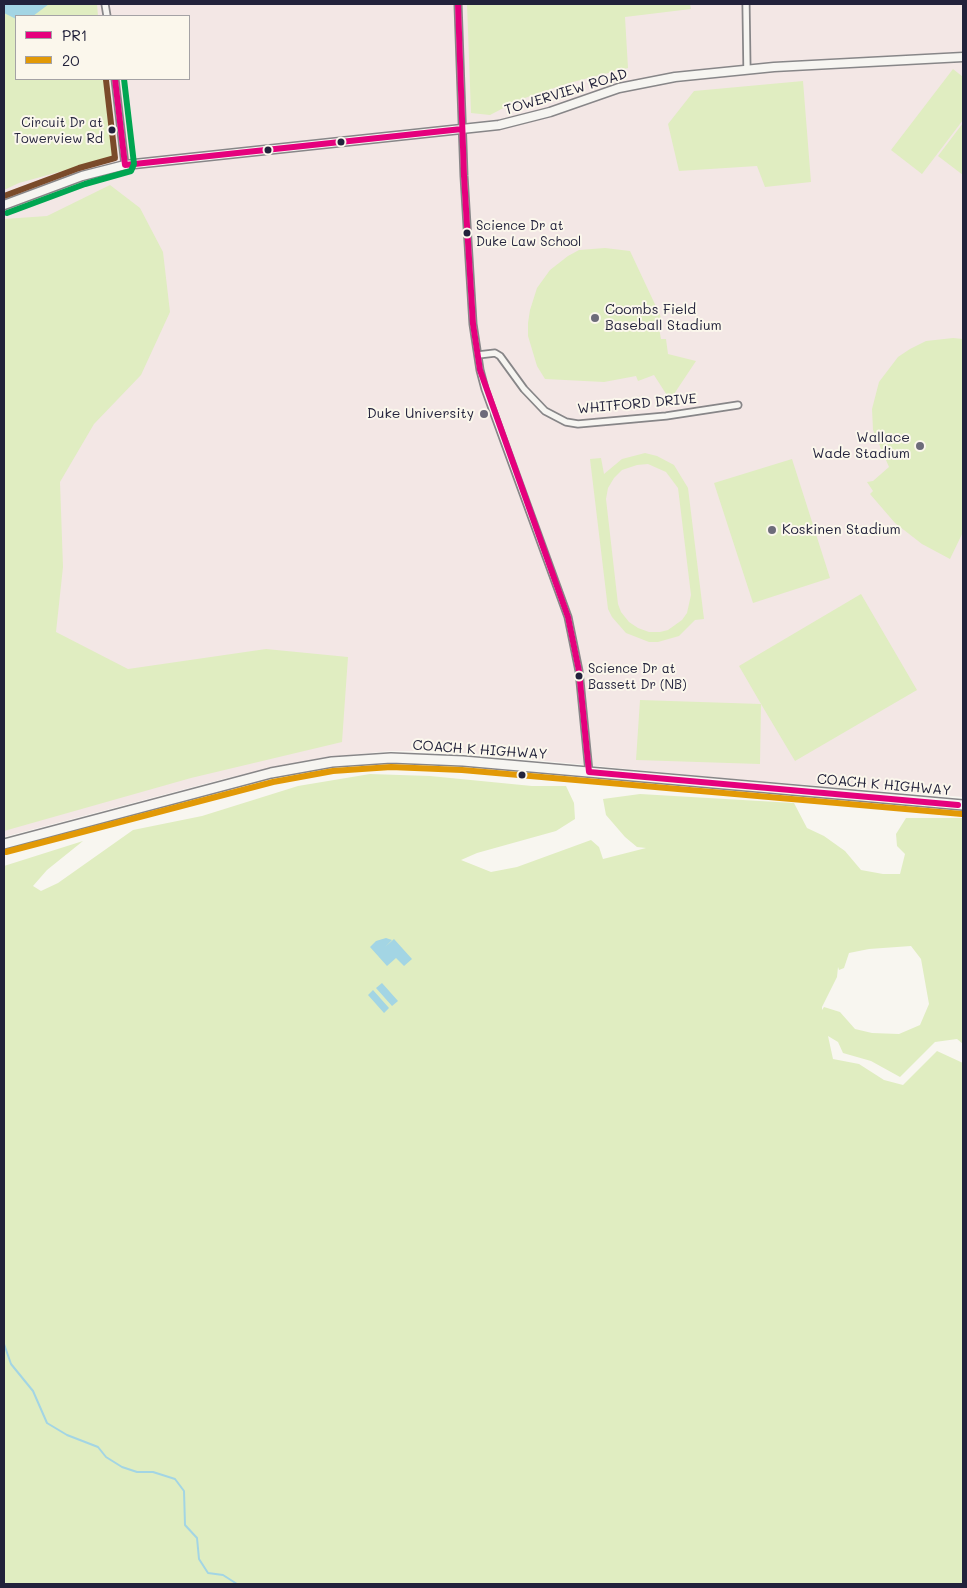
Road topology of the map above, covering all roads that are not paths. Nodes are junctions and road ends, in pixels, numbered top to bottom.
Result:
1 (458, 4) edge
2 (746, 4) edge
3 (963, 57) edge
4 (748, 70) junction
5 (115, 80) edge
6 (462, 129) junction
7 (125, 165) junction
8 (4, 204) edge
9 (478, 355) junction
10 (738, 405) dead end
11 (588, 772) junction
12 (963, 805) edge
13 (4, 844) edge

1 - 6 street
2 - 4 street
3 - 4 street, TOWERVIEW ROAD
4 - 6 street, TOWERVIEW ROAD
5 - 7 street
6 - 7 street, TOWERVIEW ROAD
6 - 9 street
7 - 8 street, TOWERVIEW ROAD
9 - 10 street, WHITFORD DRIVE
9 - 11 street
11 - 12 main road, COACH K HIGHWAY
11 - 13 main road, COACH K HIGHWAY

